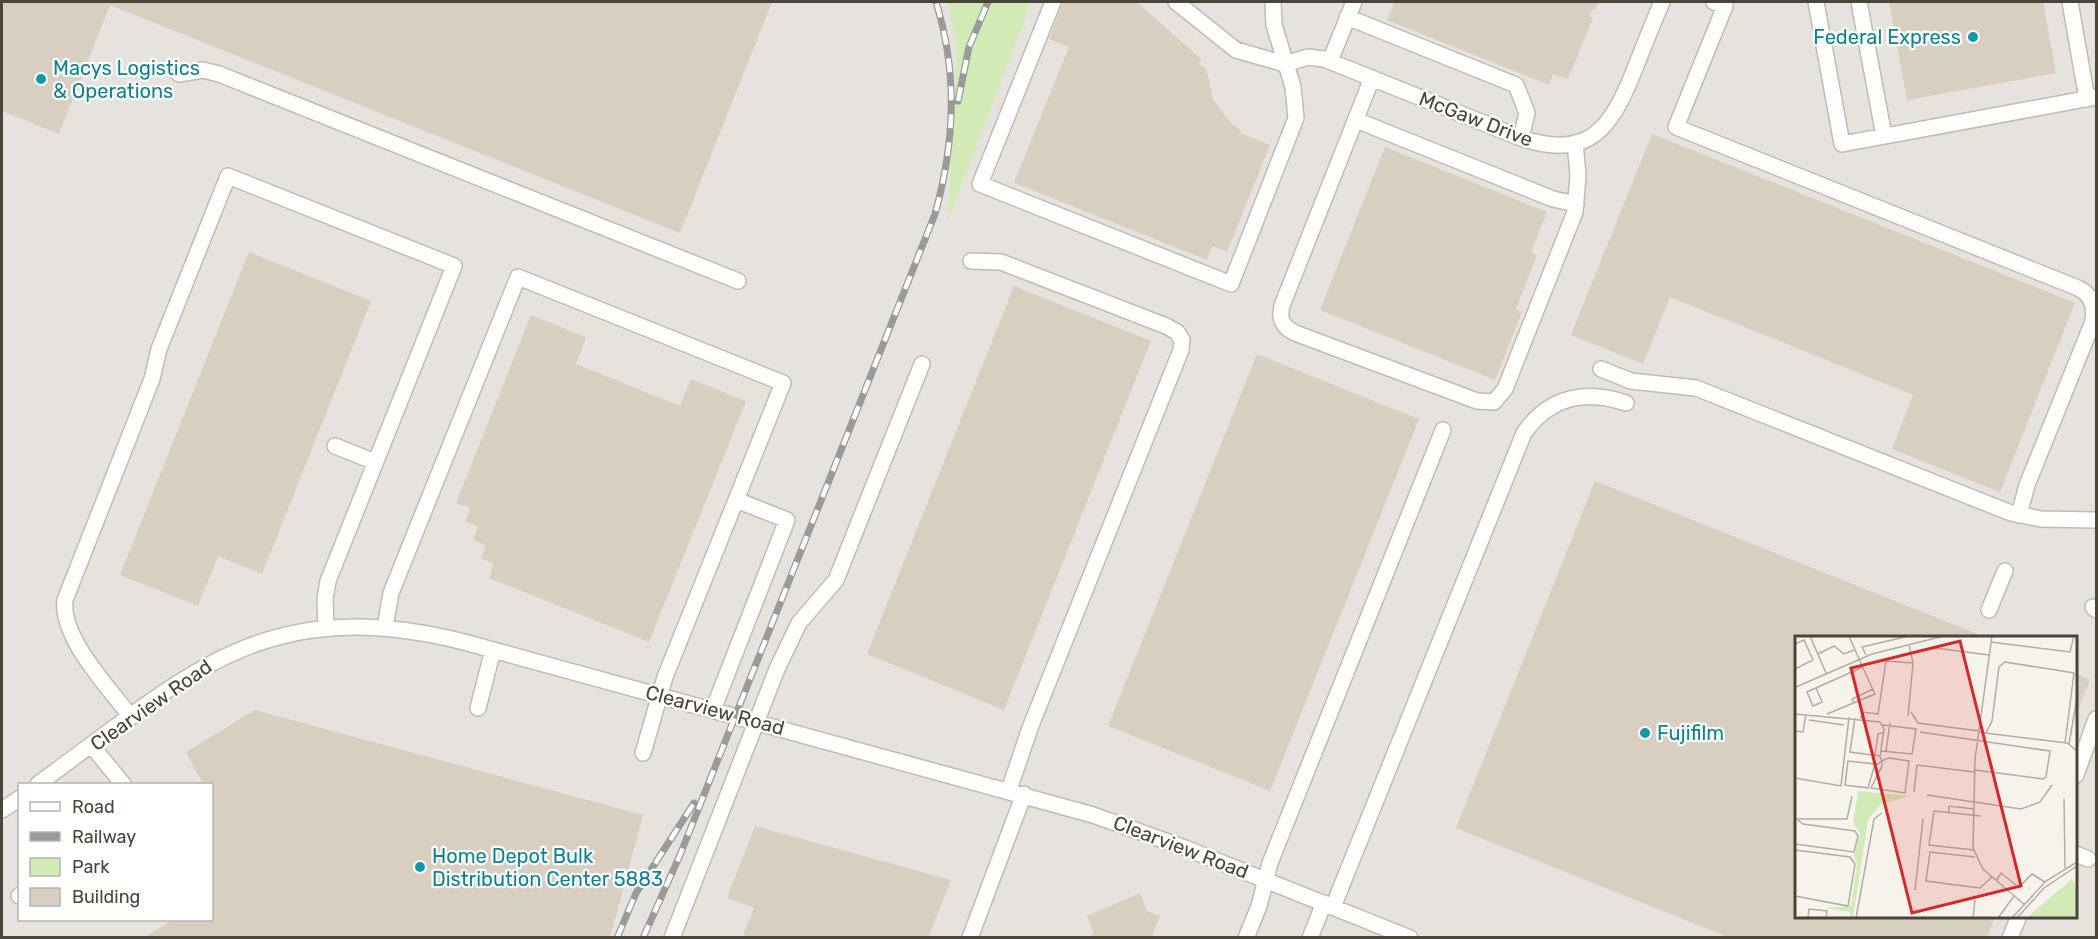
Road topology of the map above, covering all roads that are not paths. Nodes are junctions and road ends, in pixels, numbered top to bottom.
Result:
1 (1053, 2) edge
2 (1176, 2) edge
3 (1273, 2) edge
4 (1354, 2) edge
5 (1662, 2) edge
6 (1714, 2) edge
7 (1816, 2) edge
8 (1859, 2) edge
9 (2070, 2) edge
10 (1347, 17) junction
11 (1330, 61) junction
12 (1285, 64) junction
13 (179, 74) dead end
14 (1372, 78) junction
15 (2092, 98) edge
16 (1356, 120) junction
17 (1884, 136) junction
18 (1521, 138) junction
19 (1575, 143) junction
20 (1576, 204) junction
21 (971, 261) dead end
22 (738, 281) dead end
23 (922, 364) dead end
24 (1601, 369) dead end
25 (1626, 403) dead end
26 (1443, 429) dead end
27 (335, 446) dead end
28 (375, 462) junction
29 (736, 500) junction
30 (2019, 515) junction
31 (2097, 520) edge
32 (2005, 571) dead end
33 (1989, 610) dead end
34 (326, 627) junction
35 (386, 627) junction
36 (493, 650) junction
37 (659, 695) junction
38 (478, 708) dead end
39 (713, 710) junction
40 (130, 717) junction
41 (2097, 719) edge
42 (758, 723) junction
43 (92, 746) junction
44 (643, 753) dead end
45 (2077, 771) edge
46 (39, 783) edge
47 (122, 783) edge
48 (1009, 790) junction
49 (1024, 794) junction
50 (18, 799) edge
51 (2, 810) edge
52 (1266, 880) junction
53 (1328, 905) junction
54 (2018, 918) edge
55 (672, 938) edge
56 (970, 938) edge
57 (1246, 938) edge
58 (1310, 938) edge
59 (1410, 938) edge
60 (2010, 938) edge

1 - 12 street
2 - 12 street
3 - 12 street
4 - 10 street
5 - 19 street, McGaw Drive
6 - 30 street
7 - 17 street
8 - 17 street
9 - 15 street
10 - 11 street
10 - 18 street
11 - 12 street, McGaw Drive
11 - 14 street, McGaw Drive
13 - 22 street
14 - 16 street
14 - 18 street, McGaw Drive
15 - 17 street
16 - 20 street
16 - 20 street
18 - 19 street, McGaw Drive
19 - 20 street
21 - 48 street
23 - 42 street
24 - 30 street
25 - 53 street
26 - 52 street
27 - 28 street
28 - 34 street
28 - 40 street
29 - 35 street
29 - 37 street
29 - 39 street
30 - 31 street
32 - 33 street
34 - 35 street, Clearview Road
34 - 40 street, Clearview Road
35 - 36 street, Clearview Road
36 - 37 street, Clearview Road
36 - 38 street
37 - 39 street, Clearview Road
37 - 44 street
39 - 42 street, Clearview Road
40 - 43 street, Clearview Road
41 - 45 street
42 - 48 street, Clearview Road
42 - 55 street
43 - 46 street, Clearview Road
43 - 47 street
48 - 49 street, Clearview Road
49 - 52 street, Clearview Road
49 - 56 street
50 - 51 street
52 - 53 street, Clearview Road
52 - 57 street
53 - 58 street
53 - 59 street, Clearview Road
54 - 60 street

